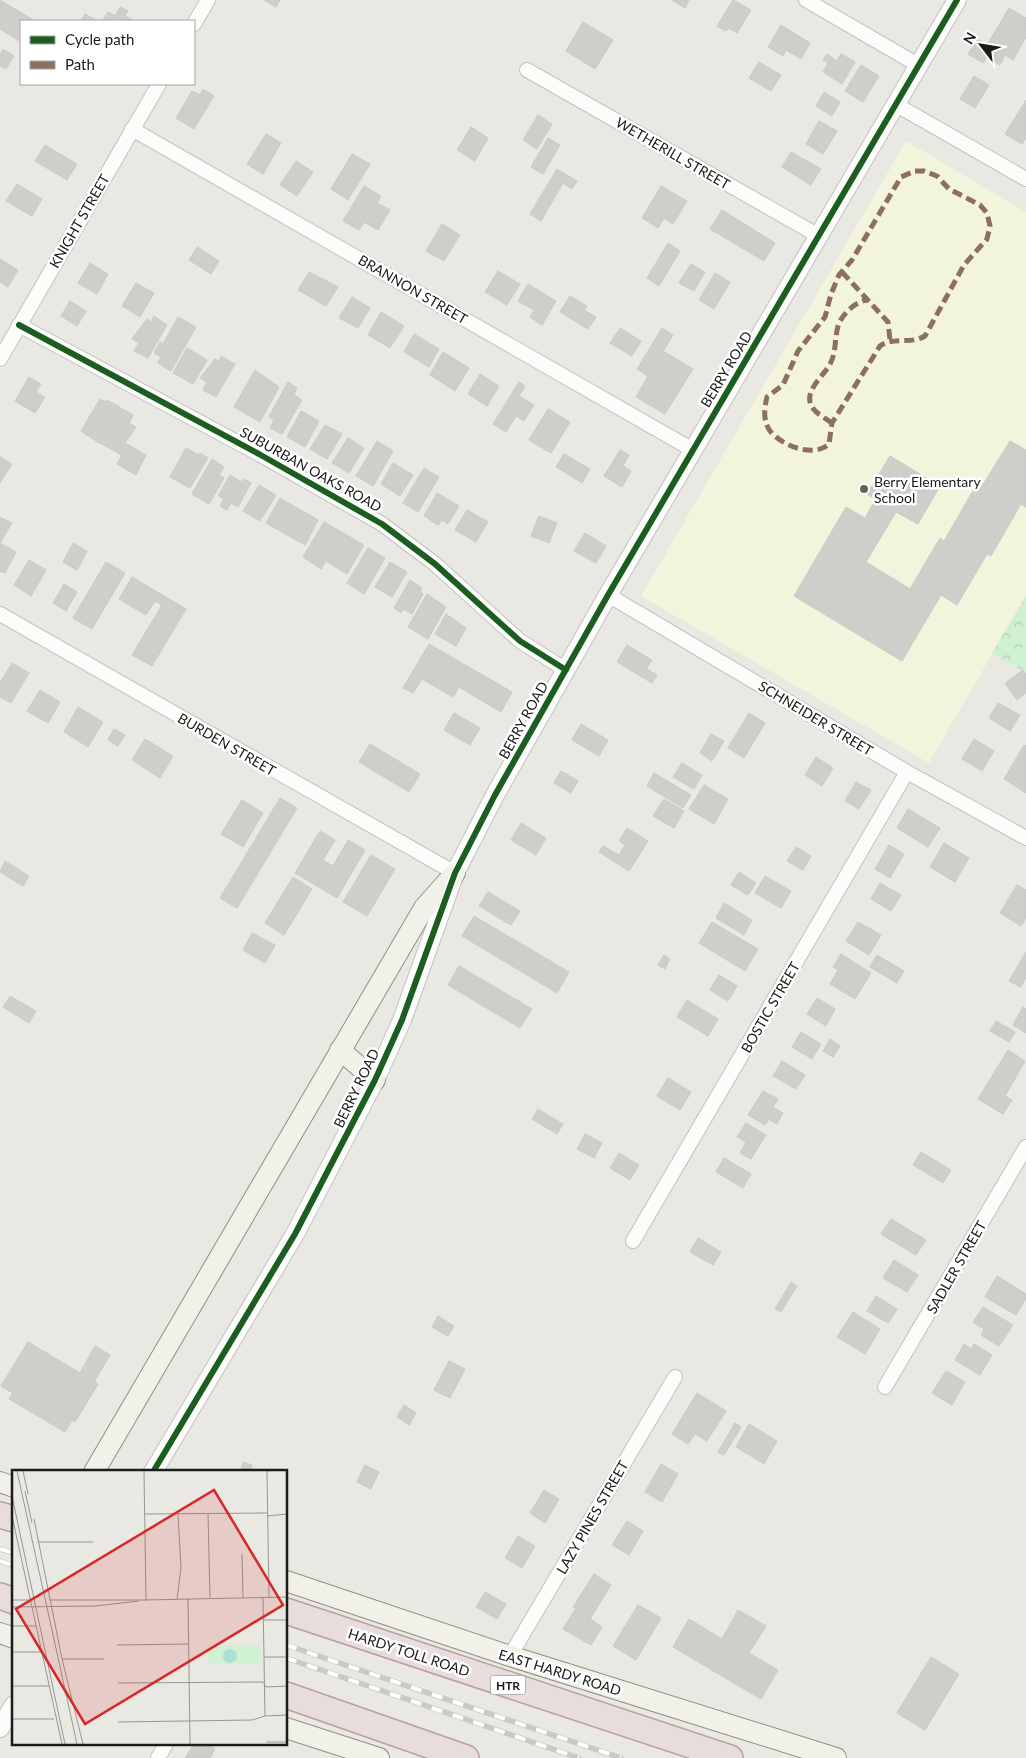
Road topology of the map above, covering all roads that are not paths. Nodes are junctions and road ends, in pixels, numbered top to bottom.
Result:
1 (208, 0) edge
2 (806, 0) edge
3 (957, 0) edge
4 (195, 22) edge
5 (918, 65) junction
6 (527, 70) dead end
7 (158, 85) edge
8 (895, 104) junction
9 (132, 129) junction
10 (1026, 179) edge
11 (819, 236) junction
12 (19, 326) junction
13 (0, 358) edge
14 (693, 450) junction
15 (608, 595) junction
16 (0, 614) edge
17 (566, 670) junction
18 (907, 772) junction
19 (1026, 838) edge
20 (455, 873) junction
21 (340, 1050) junction
22 (375, 1080) junction
23 (1026, 1147) edge
24 (633, 1242) dead end
25 (674, 1377) dead end
26 (886, 1387) dead end
27 (95, 1470) edge
28 (153, 1470) edge
29 (0, 1482) edge
30 (12, 1486) edge
31 (288, 1582) edge
32 (0, 1596) edge
33 (12, 1600) edge
34 (288, 1612) edge
35 (0, 1633) edge
36 (12, 1637) edge
37 (510, 1656) junction
38 (288, 1696) edge
39 (12, 1708) edge
40 (0, 1728) edge
41 (288, 1729) edge
42 (165, 1746) edge
43 (158, 1758) edge
44 (379, 1758) edge
45 (466, 1758) edge
46 (730, 1758) edge
47 (836, 1758) edge

1 - 4 street
2 - 5 street
3 - 5 street, BERRY ROAD
5 - 8 street, BERRY ROAD
6 - 11 street, WETHERILL STREET
7 - 9 street, KNIGHT STREET
8 - 10 street
8 - 11 street, BERRY ROAD
9 - 12 street, KNIGHT STREET
9 - 14 street, BRANNON STREET
11 - 14 street, BERRY ROAD
12 - 13 street, KNIGHT STREET
12 - 17 street, SUBURBAN OAKS ROAD
14 - 15 street, BERRY ROAD
15 - 17 street, BERRY ROAD
15 - 18 street, SCHNEIDER STREET
16 - 20 street, BURDEN STREET
17 - 20 street, BERRY ROAD
18 - 19 street, SCHNEIDER STREET
18 - 24 street, BOSTIC STREET
20 - 21 main road
20 - 22 street, BERRY ROAD
21 - 22 main road
21 - 27 main road
22 - 28 street, BERRY ROAD
23 - 26 street, SADLER STREET
25 - 37 street, LAZY PINES STREET
29 - 30 main road
31 - 37 main road, EAST HARDY ROAD
32 - 33 highway
34 - 46 highway, HARDY TOLL ROAD / HTR
35 - 36 main road
37 - 47 main road, EAST HARDY ROAD
38 - 45 highway
39 - 40 street
41 - 44 main road
42 - 43 street

